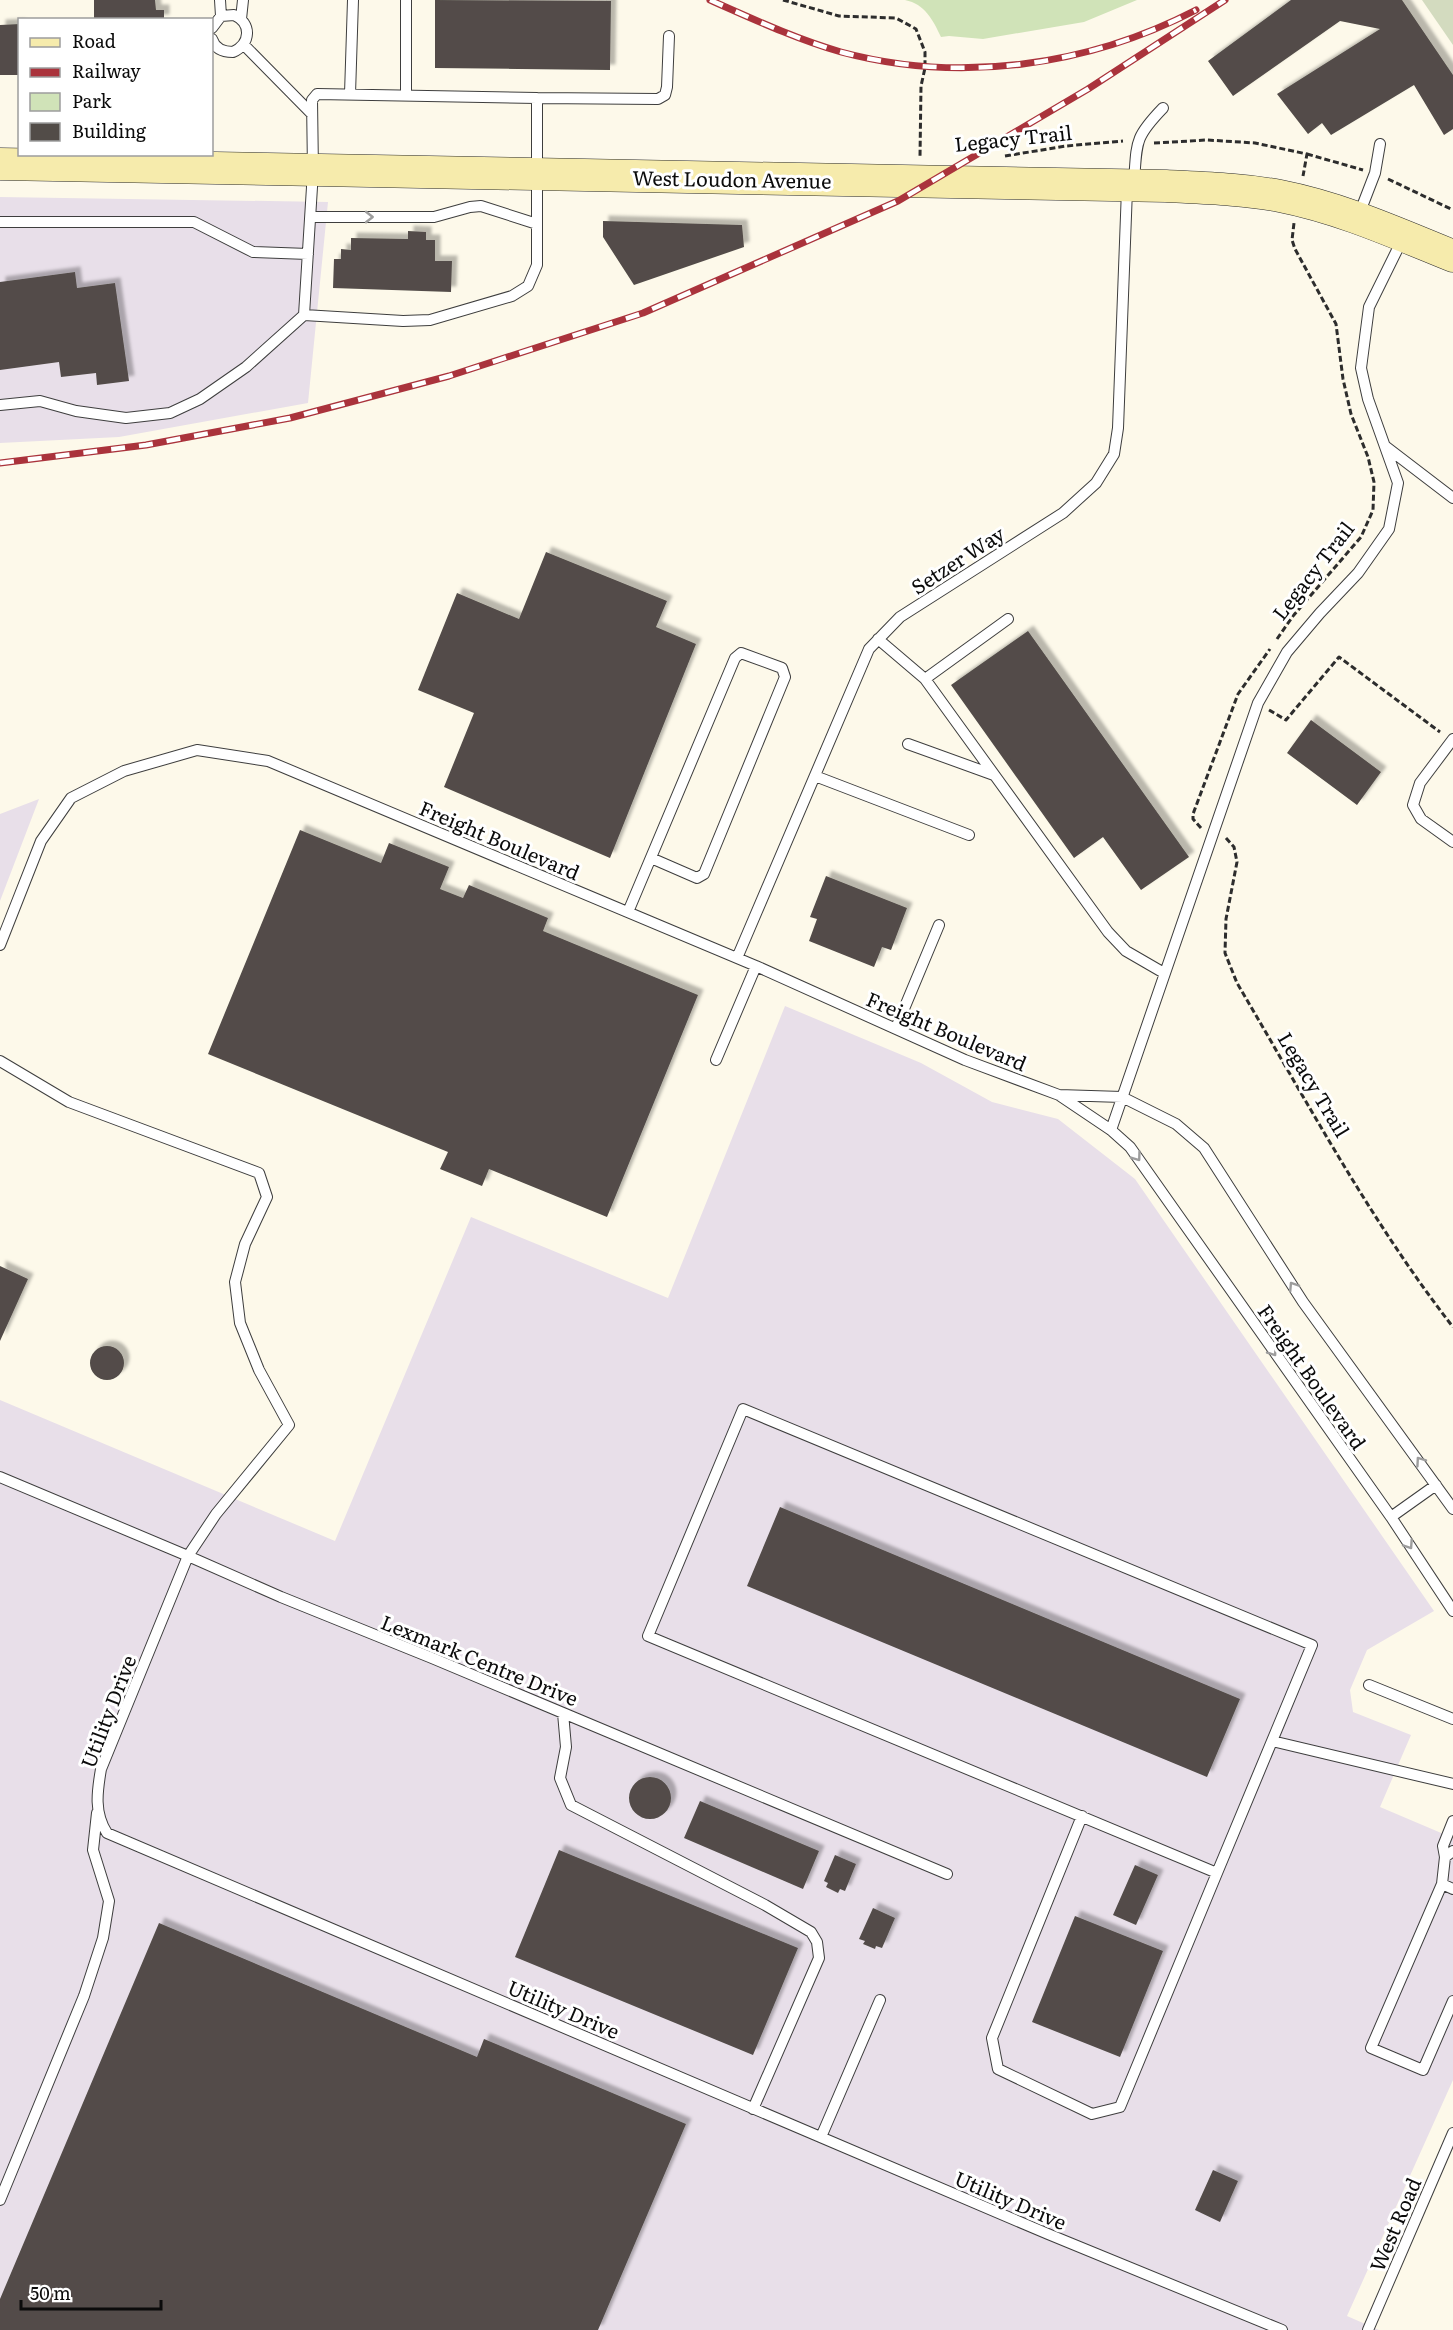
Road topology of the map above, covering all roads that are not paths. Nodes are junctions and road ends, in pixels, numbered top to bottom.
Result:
1 (220, 0) edge
2 (243, 0) edge
3 (353, 0) edge
4 (406, 0) edge
5 (221, 16) junction
6 (241, 19) junction
7 (213, 27) edge
8 (669, 36) dead end
9 (213, 41) edge
10 (244, 45) junction
11 (350, 94) junction
12 (406, 95) junction
13 (537, 98) junction
14 (1163, 108) dead end
15 (312, 114) junction
16 (1380, 144) dead end
17 (0, 164) edge
18 (314, 171) junction
19 (536, 175) junction
20 (1130, 186) junction
21 (311, 217) junction
22 (1358, 218) junction
23 (0, 222) edge
24 (537, 224) junction
25 (1404, 236) junction
26 (308, 254) junction
27 (1453, 256) edge
28 (304, 315) junction
29 (0, 405) edge
30 (1385, 446) junction
31 (1453, 498) edge
32 (1008, 619) dead end
33 (878, 639) junction
34 (925, 679) junction
35 (1452, 740) edge
36 (908, 744) dead end
37 (995, 775) junction
38 (815, 776) junction
39 (969, 835) dead end
40 (1453, 842) edge
41 (651, 858) junction
42 (628, 912) junction
43 (939, 925) dead end
44 (0, 945) edge
45 (737, 958) junction
46 (756, 966) junction
47 (1164, 973) junction
48 (896, 1028) junction
49 (716, 1060) dead end
50 (0, 1061) edge
51 (1059, 1095) junction
52 (1122, 1097) junction
53 (1111, 1130) junction
54 (0, 1477) edge
55 (1436, 1485) junction
56 (1453, 1509) edge
57 (1391, 1517) junction
58 (188, 1556) junction
59 (1453, 1611) edge
60 (1369, 1685) dead end
61 (563, 1713) junction
62 (1453, 1719) edge
63 (1272, 1741) junction
64 (1453, 1784) edge
65 (97, 1807) junction
66 (1082, 1816) junction
67 (1453, 1821) edge
68 (1449, 1854) edge
69 (1217, 1873) junction
70 (947, 1874) dead end
71 (1442, 1884) junction
72 (1453, 1889) edge
73 (880, 2000) dead end
74 (1453, 2001) edge
75 (753, 2109) junction
76 (1453, 2133) edge
77 (821, 2137) junction
78 (0, 2200) edge
79 (1282, 2330) edge
80 (1368, 2330) edge

1 - 5 lane
2 - 6 lane
3 - 11 lane
4 - 12 lane
5 - 6 lane
5 - 7 lane
6 - 10 lane
8 - 13 lane
9 - 10 lane
10 - 15 lane
11 - 12 lane
11 - 15 lane
12 - 13 lane
13 - 19 lane
14 - 20 lane, Setzer Way
15 - 18 lane
16 - 22 lane
17 - 18 main road, West Loudon Avenue
18 - 19 main road, West Loudon Avenue
18 - 21 lane
19 - 20 main road, West Loudon Avenue
19 - 24 lane
20 - 22 main road, West Loudon Avenue
20 - 33 lane, Setzer Way
21 -> 24 lane
21 - 26 lane
22 - 25 main road, West Loudon Avenue
23 - 26 lane
24 - 28 lane
25 - 27 main road, West Loudon Avenue
25 - 30 lane
26 - 28 lane
28 - 29 lane
30 - 31 lane
30 - 47 lane
32 - 34 lane
33 - 34 lane
33 - 38 lane, Setzer Way
34 - 37 lane
35 - 40 lane
36 - 37 lane
37 - 47 lane
38 - 39 lane
38 - 45 lane, Setzer Way
41 - 41 lane
41 - 42 lane
42 - 44 lane, Freight Boulevard
42 - 45 lane, Freight Boulevard
43 - 48 lane
45 - 46 lane, Freight Boulevard
46 - 48 lane, Freight Boulevard
46 - 49 lane
47 - 52 lane
48 - 51 lane, Freight Boulevard
50 - 58 lane, Utility Drive
51 - 52 lane, Freight Boulevard
51 - 53 lane, Freight Boulevard
52 - 53 lane
55 -> 52 lane, Freight Boulevard
53 -> 57 lane, Freight Boulevard
54 - 58 lane, Lexmark Centre Drive
55 - 56 lane, Freight Boulevard
55 - 57 lane
57 -> 59 lane, Freight Boulevard
58 - 61 lane, Lexmark Centre Drive
58 - 65 lane, Utility Drive
60 - 62 lane
61 - 70 lane, Lexmark Centre Drive
61 - 75 lane
63 - 64 lane
63 - 66 lane
63 - 69 lane
65 - 75 lane, Utility Drive
65 - 78 lane
66 - 69 lane
66 - 69 lane
67 - 68 lane
68 - 71 lane
71 - 72 lane
71 - 74 lane
73 - 77 lane
75 - 77 lane, Utility Drive
76 - 80 lane, West Road
77 - 79 lane, Utility Drive

